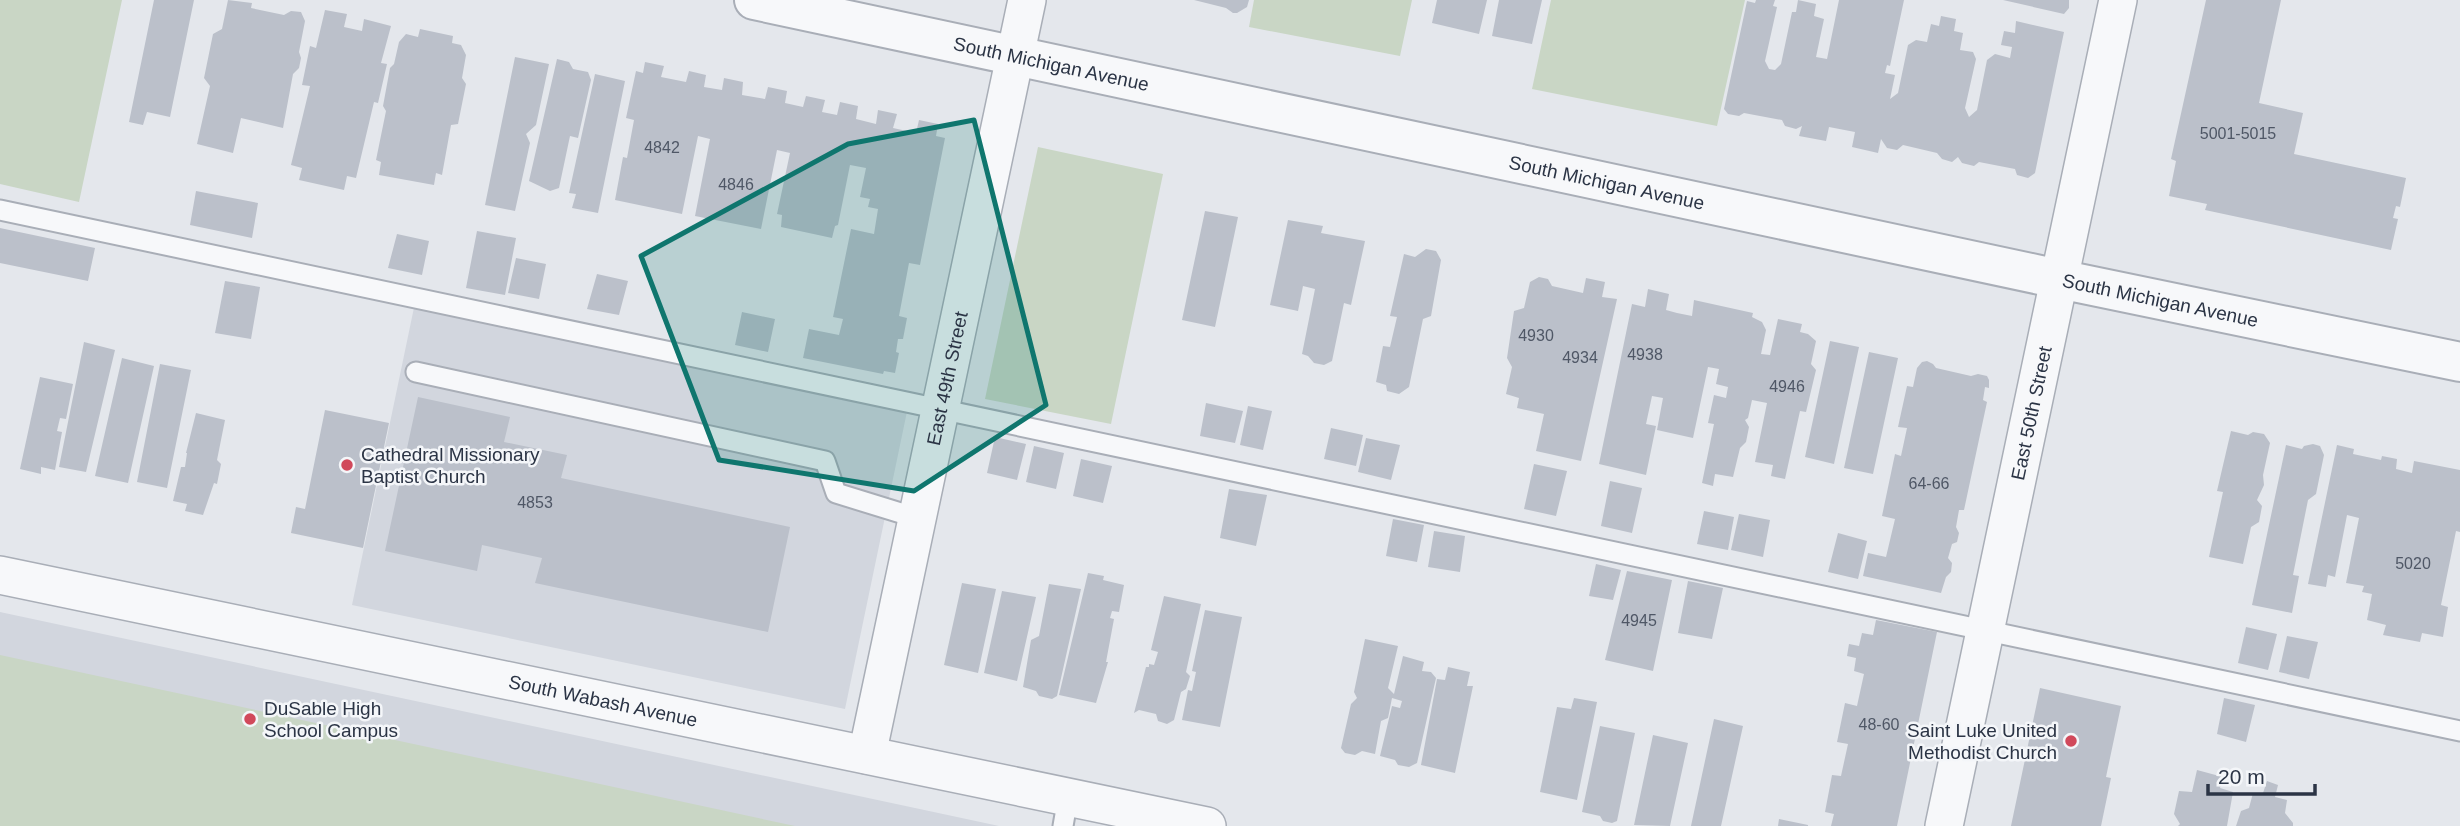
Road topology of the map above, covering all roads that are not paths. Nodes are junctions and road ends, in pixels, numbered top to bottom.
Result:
1 (754, 0) edge
2 (1027, 0) edge
3 (2118, 0) edge
4 (1016, 56) junction
5 (0, 210) edge
6 (2059, 279) junction
7 (2460, 362) edge
8 (416, 372) dead end
9 (940, 409) junction
10 (918, 518) junction
11 (0, 575) edge
12 (1985, 630) junction
13 (2460, 731) edge
14 (867, 755) junction
15 (1065, 812) edge
16 (1207, 826) edge
17 (1944, 826) edge

1 - 4 street, South Michigan Avenue
2 - 4 street, East 49th Street
3 - 6 street, East 50th Street
4 - 6 street, South Michigan Avenue
4 - 9 street, East 49th Street
5 - 9 lane
6 - 7 street, South Michigan Avenue
6 - 12 street, East 50th Street
8 - 10 lane
9 - 10 street, East 49th Street
9 - 12 lane
10 - 14 street, East 49th Street
11 - 14 street, South Wabash Avenue
12 - 13 lane
12 - 17 street, East 50th Street
14 - 15 street, South Wabash Avenue
15 - 16 street, South Wabash Avenue

